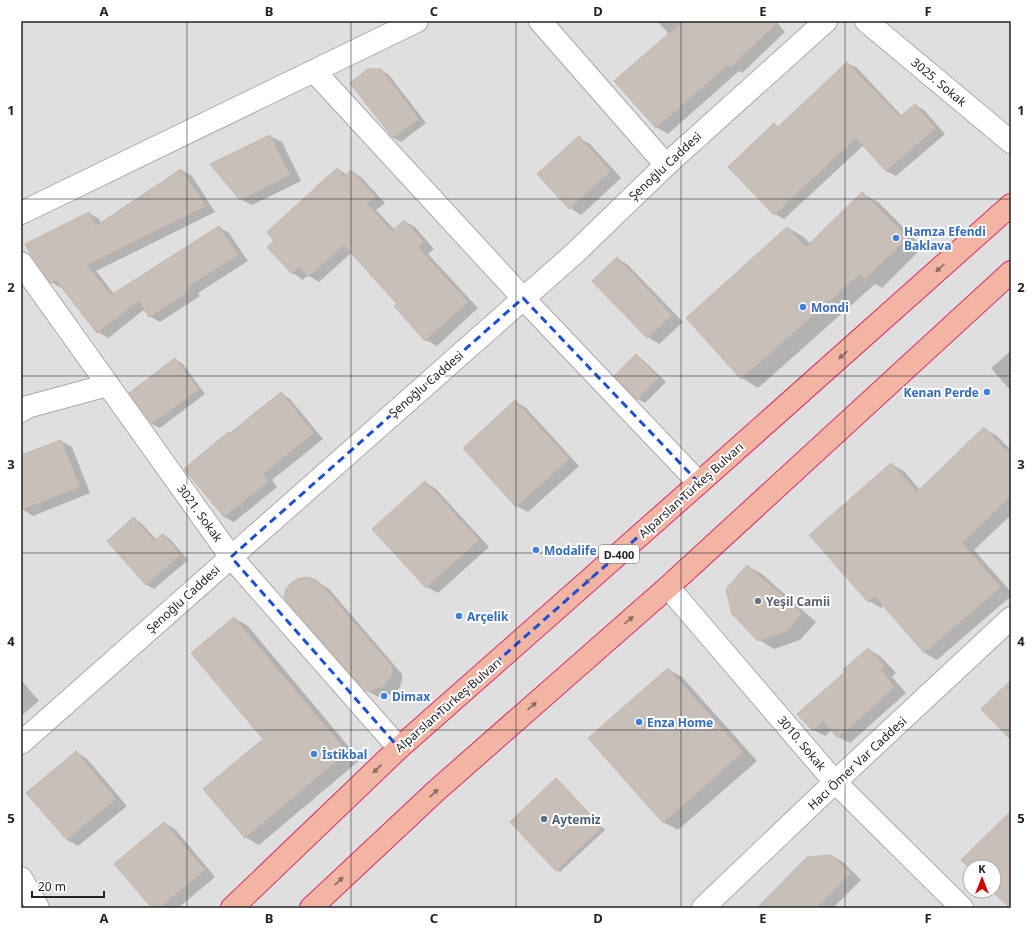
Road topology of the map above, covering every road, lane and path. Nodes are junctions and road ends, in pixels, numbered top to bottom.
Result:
1 (417, 21) edge
2 (540, 21) edge
3 (826, 21) edge
4 (866, 21) edge
5 (314, 71) junction
6 (1011, 142) edge
7 (666, 164) junction
8 (1011, 205) edge
9 (21, 213) edge
10 (21, 264) edge
11 (1011, 272) edge
12 (523, 298) junction
13 (108, 385) junction
14 (21, 411) edge
15 (699, 483) junction
16 (231, 557) junction
17 (668, 587) junction
18 (1011, 618) edge
19 (21, 743) edge
20 (399, 748) junction
21 (835, 782) junction
22 (21, 878) edge
23 (38, 908) edge
24 (232, 908) edge
25 (311, 908) edge
26 (703, 908) edge
27 (962, 908) edge

1 - 5 street
2 - 7 street
3 - 7 street, Şenoğlu Caddesi
4 - 6 street, 3025. Sokak
5 - 9 street
5 - 12 street
7 - 12 street, Şenoğlu Caddesi
8 -> 15 highway, Alparslan Türkeş Bulvarı / D-400
10 - 13 street, 3021. Sokak
11 - 17 highway
12 - 15 street
12 - 16 street, Şenoğlu Caddesi
13 - 14 street
13 - 16 street, 3021. Sokak
15 -> 20 highway, Alparslan Türkeş Bulvarı / D-400
16 - 19 street, Şenoğlu Caddesi
16 - 20 street, 3021. Sokak
17 - 21 street, 3010. Sokak
25 -> 17 highway
18 - 21 street, Hacı Ömer Var Caddesi
20 -> 24 highway, Alparslan Türkeş Bulvarı / D-400
21 - 26 street, Hacı Ömer Var Caddesi
21 - 27 street, 3010. Sokak
22 - 23 street

